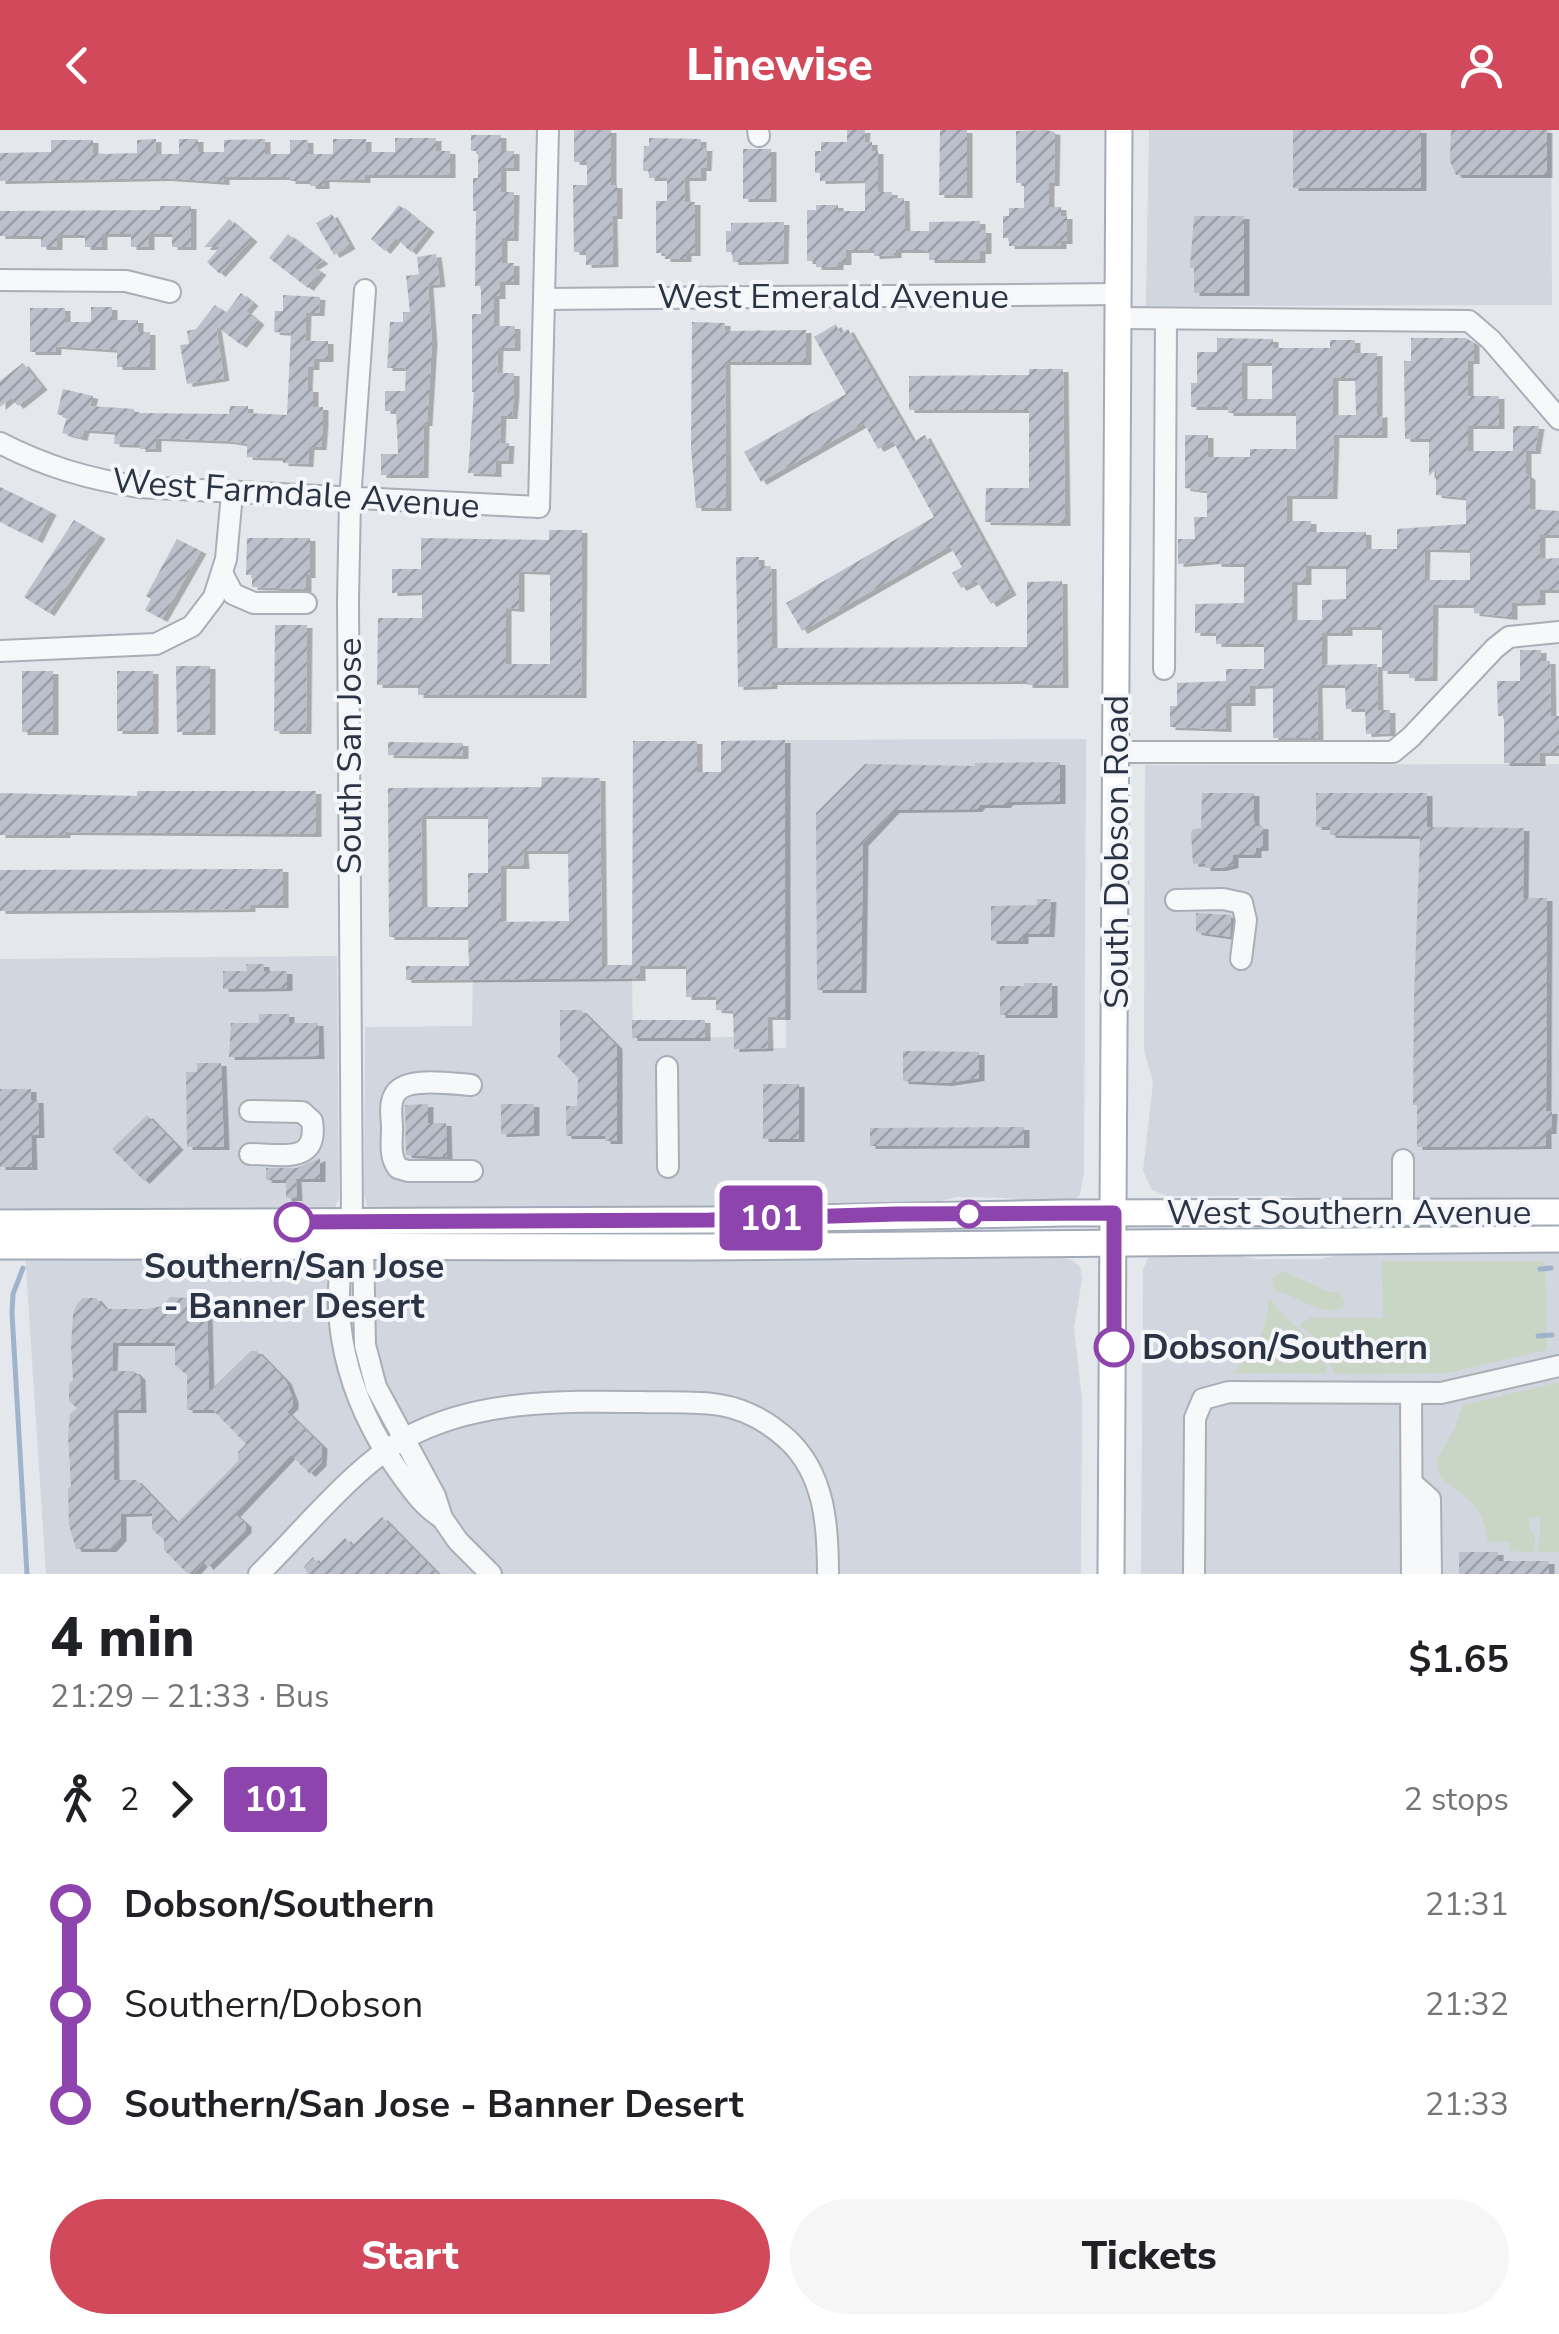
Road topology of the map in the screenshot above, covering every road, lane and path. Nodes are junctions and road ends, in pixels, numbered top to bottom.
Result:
1 (548, 130) edge
2 (1119, 130) edge
3 (0, 280) edge
4 (365, 290) dead end
5 (170, 292) dead end
6 (546, 299) junction
7 (1119, 306) junction
8 (1166, 319) junction
9 (1559, 419) edge
10 (0, 443) edge
11 (232, 494) junction
12 (350, 500) junction
13 (222, 573) junction
14 (306, 603) dead end
15 (1559, 632) edge
16 (0, 652) edge
17 (1164, 669) dead end
18 (1117, 752) junction
19 (1176, 900) dead end
20 (1241, 958) dead end
21 (667, 1066) dead end
22 (471, 1090) dead end
23 (250, 1111) dead end
24 (250, 1154) dead end
25 (1403, 1160) dead end
26 (668, 1167) dead end
27 (472, 1171) dead end
28 (1403, 1212) junction
29 (1555, 1212) edge
30 (1114, 1213) junction
31 (814, 1217) junction
32 (352, 1222) junction
33 (0, 1223) edge
34 (610, 1233) junction
35 (1559, 1239) edge
36 (1420, 1241) junction
37 (1114, 1244) junction
38 (0, 1246) edge
39 (353, 1247) junction
40 (697, 1247) junction
41 (1559, 1366) edge
42 (1411, 1393) junction
43 (405, 1438) junction
44 (384, 1451) junction
45 (1412, 1482) junction
46 (442, 1518) junction
47 (259, 1574) edge
48 (491, 1574) edge
49 (828, 1574) edge
50 (1111, 1574) edge
51 (1194, 1574) edge
52 (1412, 1574) edge
53 (1431, 1574) edge

1 - 6 street
2 - 7 main road, South Dobson Road
3 - 5 street
4 - 12 street, South San Jose
6 - 7 street, West Emerald Avenue
6 - 12 street, West Farmdale Avenue
7 - 8 street, West Emerald Avenue
7 - 18 main road, South Dobson Road
8 - 9 street, West Emerald Avenue
8 - 17 street
10 - 11 street, West Farmdale Avenue
11 - 12 street, West Farmdale Avenue
11 - 13 street
12 - 32 street, South San Jose
13 - 14 street
13 - 16 street
15 - 18 street
18 - 30 main road, South Dobson Road
19 - 20 street
21 - 26 street
22 - 27 street
23 - 24 street
25 - 28 street
28 - 29 main road, West Southern Avenue
28 - 30 main road, West Southern Avenue
29 - 36 main road
30 - 31 main road, West Southern Avenue
30 - 37 main road, South Dobson Road
31 - 34 main road, West Southern Avenue
31 - 40 main road
32 - 33 main road, West Southern Avenue
32 - 34 main road, West Southern Avenue
32 - 39 street, South San Jose
34 - 39 main road, West Southern Avenue
34 - 40 main road, West Southern Avenue
35 - 36 main road, West Southern Avenue
36 - 37 main road, West Southern Avenue
37 - 40 main road, West Southern Avenue
37 - 50 main road, South Dobson Road
38 - 39 main road, West Southern Avenue
39 - 43 street
39 - 44 street
41 - 42 street
42 - 45 street
42 - 51 street
43 - 44 street
43 - 46 street
43 - 49 street
44 - 46 street
44 - 47 street
45 - 52 street
45 - 53 street
46 - 48 street

